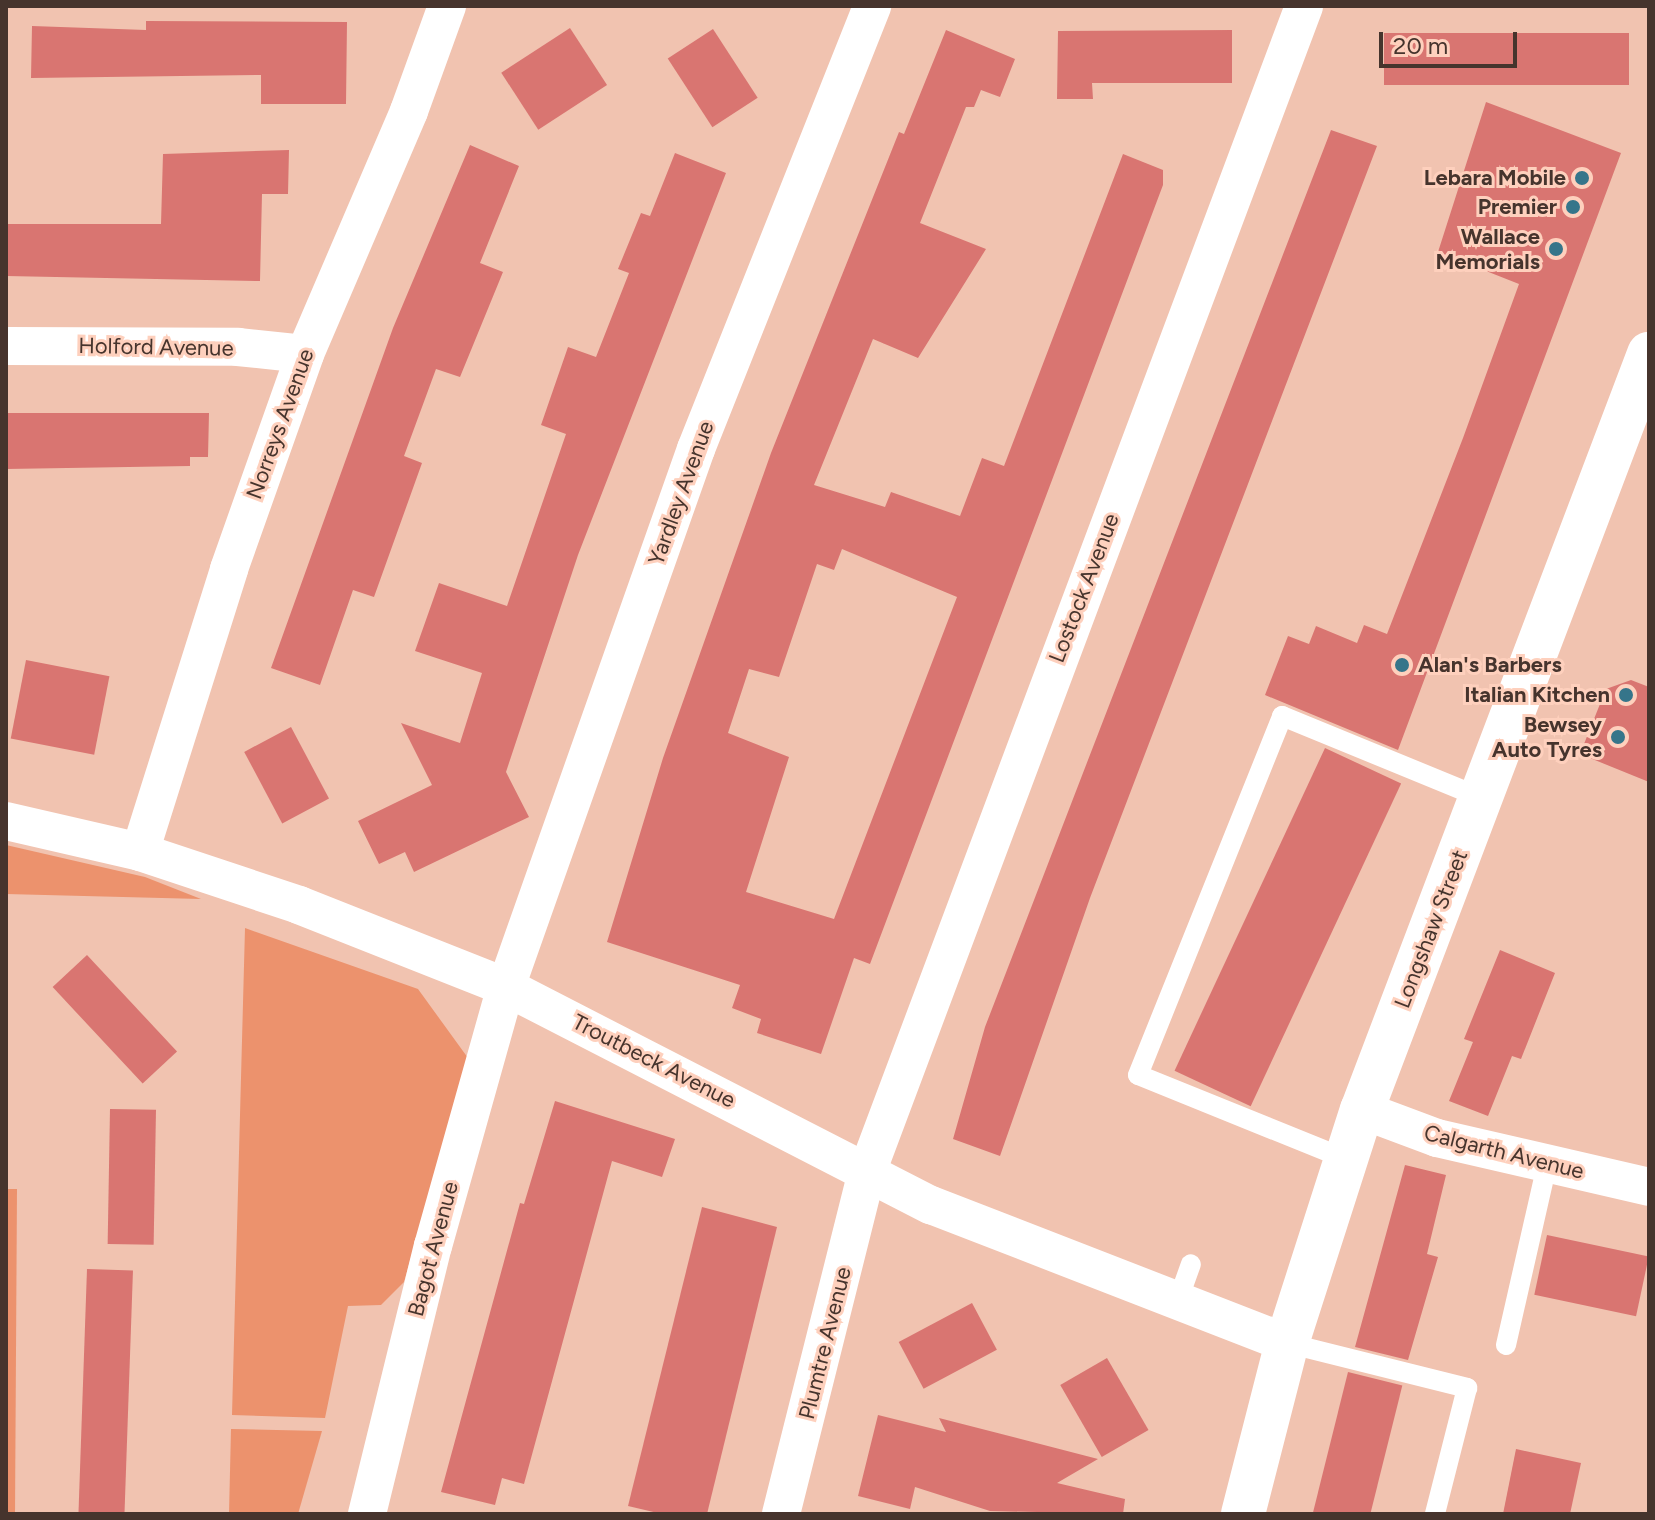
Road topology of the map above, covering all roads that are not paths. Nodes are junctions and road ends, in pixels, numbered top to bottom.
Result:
1 (447, 6) edge
2 (872, 6) edge
3 (1304, 6) edge
4 (6, 346) edge
5 (305, 354) junction
6 (1645, 377) edge
7 (1482, 798) junction
8 (6, 821) edge
9 (140, 852) junction
10 (506, 987) junction
11 (1362, 1110) junction
12 (1346, 1159) junction
13 (1547, 1164) junction
14 (867, 1172) junction
15 (1649, 1187) edge
16 (1191, 1264) dead end
17 (1177, 1303) junction
18 (1287, 1343) junction
19 (1506, 1345) dead end
20 (367, 1514) edge
21 (781, 1514) edge
22 (1243, 1514) edge
23 (1435, 1514) edge

1 - 5 street, Norreys Avenue
2 - 10 street, Yardley Avenue
3 - 14 street, Lostock Avenue
4 - 5 street, Holford Avenue
5 - 9 street, Norreys Avenue
6 - 7 street, Longshaw Street
7 - 11 street, Longshaw Street
7 - 12 lane
8 - 9 street, Troutbeck Avenue
9 - 10 street, Troutbeck Avenue
10 - 14 street, Troutbeck Avenue
10 - 20 street, Bagot Avenue
11 - 12 street, Longshaw Street
11 - 13 street, Calgarth Avenue
12 - 18 street, Longshaw Street
13 - 15 street, Calgarth Avenue
13 - 19 lane
14 - 17 street, Troutbeck Avenue
14 - 21 street, Plumtre Avenue
16 - 17 lane
17 - 18 street, Troutbeck Avenue
18 - 22 street, Longshaw Street
18 - 23 lane

